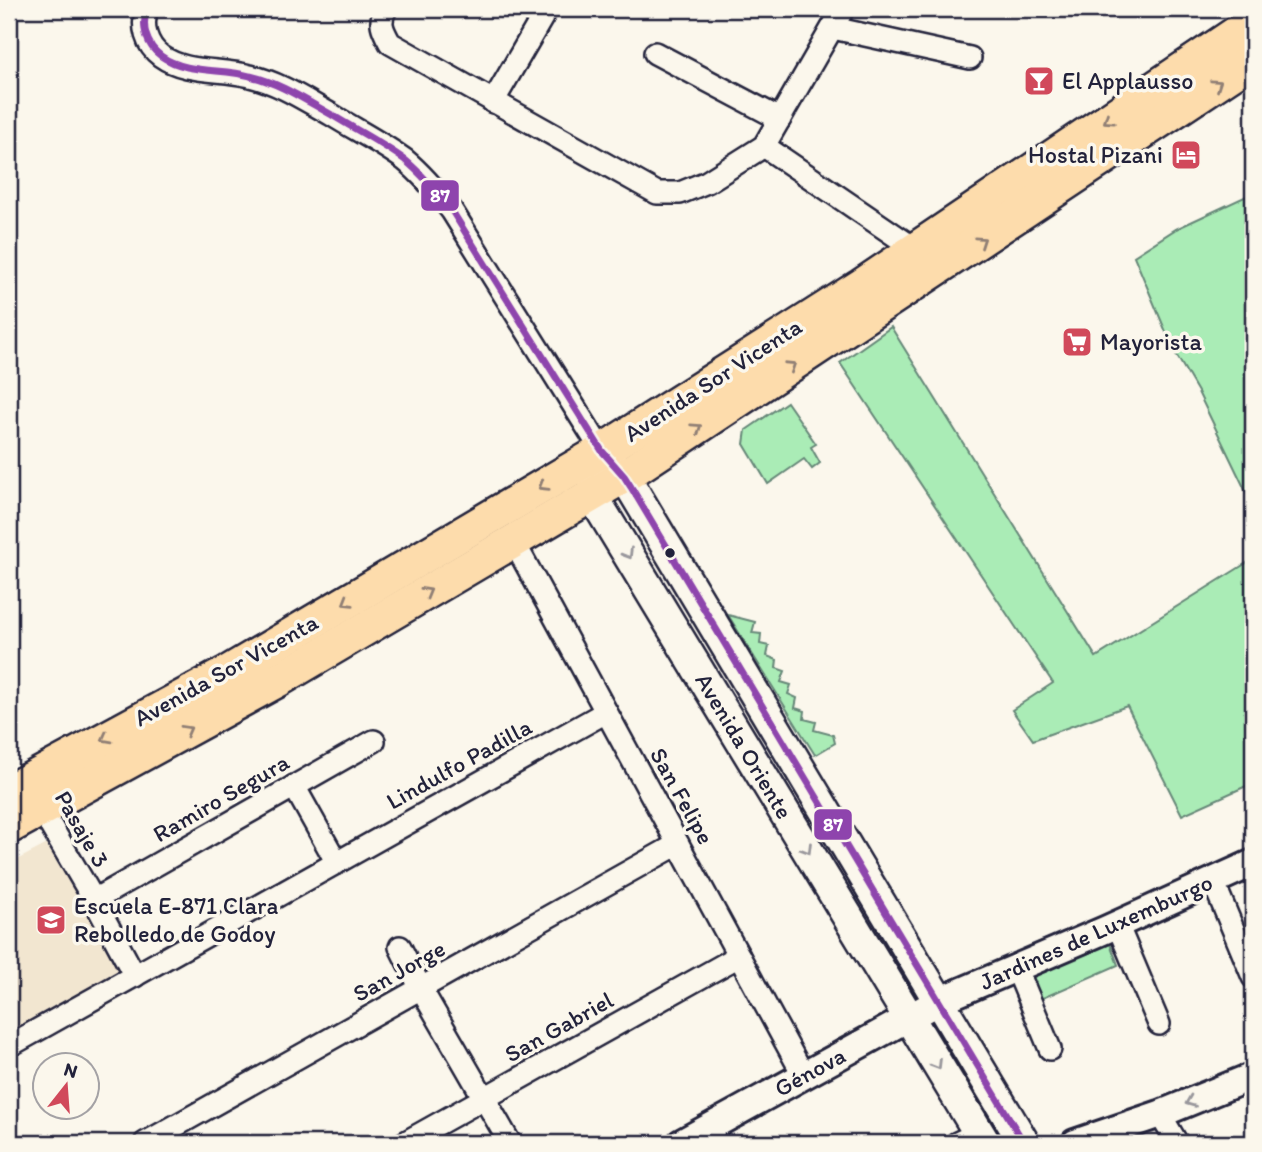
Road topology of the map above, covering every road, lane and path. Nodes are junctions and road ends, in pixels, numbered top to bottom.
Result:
1 (147, 9) edge
2 (547, 9) edge
3 (1248, 9) edge
4 (384, 13) edge
5 (838, 18) edge
6 (1245, 40) edge
7 (655, 53) dead end
8 (970, 58) dead end
9 (493, 102) junction
10 (780, 119) junction
11 (764, 146) junction
12 (902, 257) junction
13 (886, 303) junction
14 (602, 452) junction
15 (625, 476) junction
16 (592, 495) junction
17 (514, 542) junction
18 (697, 596) junction
19 (667, 619) junction
20 (606, 712) junction
21 (374, 741) dead end
22 (809, 785) junction
23 (294, 786) junction
24 (771, 791) junction
25 (25, 795) edge
26 (9, 827) edge
27 (678, 844) junction
28 (337, 863) junction
29 (1253, 863) edge
30 (1213, 881) junction
31 (94, 900) junction
32 (1117, 924) junction
33 (400, 947) dead end
34 (739, 957) junction
35 (1016, 967) junction
36 (135, 976) junction
37 (1253, 976) edge
38 (421, 989) junction
39 (939, 1001) junction
40 (908, 1017) junction
41 (1158, 1024) dead end
42 (9, 1046) edge
43 (1050, 1049) dead end
44 (804, 1076) junction
45 (1253, 1076) edge
46 (485, 1098) junction
47 (1160, 1114) junction
48 (973, 1140) edge
49 (685, 1142) edge
50 (145, 1143) edge
51 (404, 1143) edge
52 (510, 1143) edge
53 (1024, 1143) edge
54 (1075, 1143) edge
55 (1177, 1143) edge

1 - 14 street, Avenida Oriente
2 - 9 street
3 - 6 main road
4 - 9 street
5 - 8 street
5 - 10 street
6 -> 12 main road, Avenida Sor Vicenta
13 -> 6 main road, Avenida Sor Vicenta
7 - 10 street
9 - 11 street
10 - 11 street
11 - 12 street
12 - 13 main road
12 - 14 main road, Avenida Sor Vicenta
15 -> 13 main road, Avenida Sor Vicenta
14 - 15 main road, Avenida Oriente
14 - 16 main road
14 -> 25 main road, Avenida Sor Vicenta
15 - 16 main road, Avenida Sor Vicenta
15 - 18 main road, Avenida Oriente
16 - 17 main road, Avenida Sor Vicenta
16 -> 19 main road, Avenida Oriente
17 - 20 street, San Felipe
25 -> 17 main road, Avenida Sor Vicenta
18 - 19 main road
18 - 22 main road, Avenida Oriente
19 - 24 main road, Avenida Oriente
20 - 27 street, San Felipe
20 - 28 street, Lindulfo Padilla
21 - 23 street, Ramiro Segura
22 - 24 main road
22 - 39 main road, Avenida Oriente
23 - 28 street
23 - 31 street, Ramiro Segura
24 -> 40 main road, Avenida Oriente
25 - 26 main road, Avenida Sor Vicenta
25 - 31 street, Pasaje 3
27 - 34 street, San Felipe
27 - 38 street, San Jorge
28 - 36 street, Lindulfo Padilla
29 - 30 street, Jardines de Luxemburgo
30 - 32 street, Jardines de Luxemburgo
30 - 37 street
31 - 36 street, Pasaje 3
32 - 35 street, Jardines de Luxemburgo
32 - 41 street
33 - 38 street
34 - 44 street, San Felipe
34 - 46 street, San Gabriel
35 - 39 street, Jardines de Luxemburgo
35 - 43 street
36 - 42 street, Lindulfo Padilla
38 - 46 street
38 - 50 street, San Jorge
39 - 40 street, Génova
39 - 53 main road, Avenida Oriente
40 - 44 street, Génova
40 -> 48 main road, Avenida Oriente
44 - 49 street, Génova
45 -> 47 street
46 - 51 street, San Gabriel
46 - 52 street
47 - 54 street
47 - 55 street

